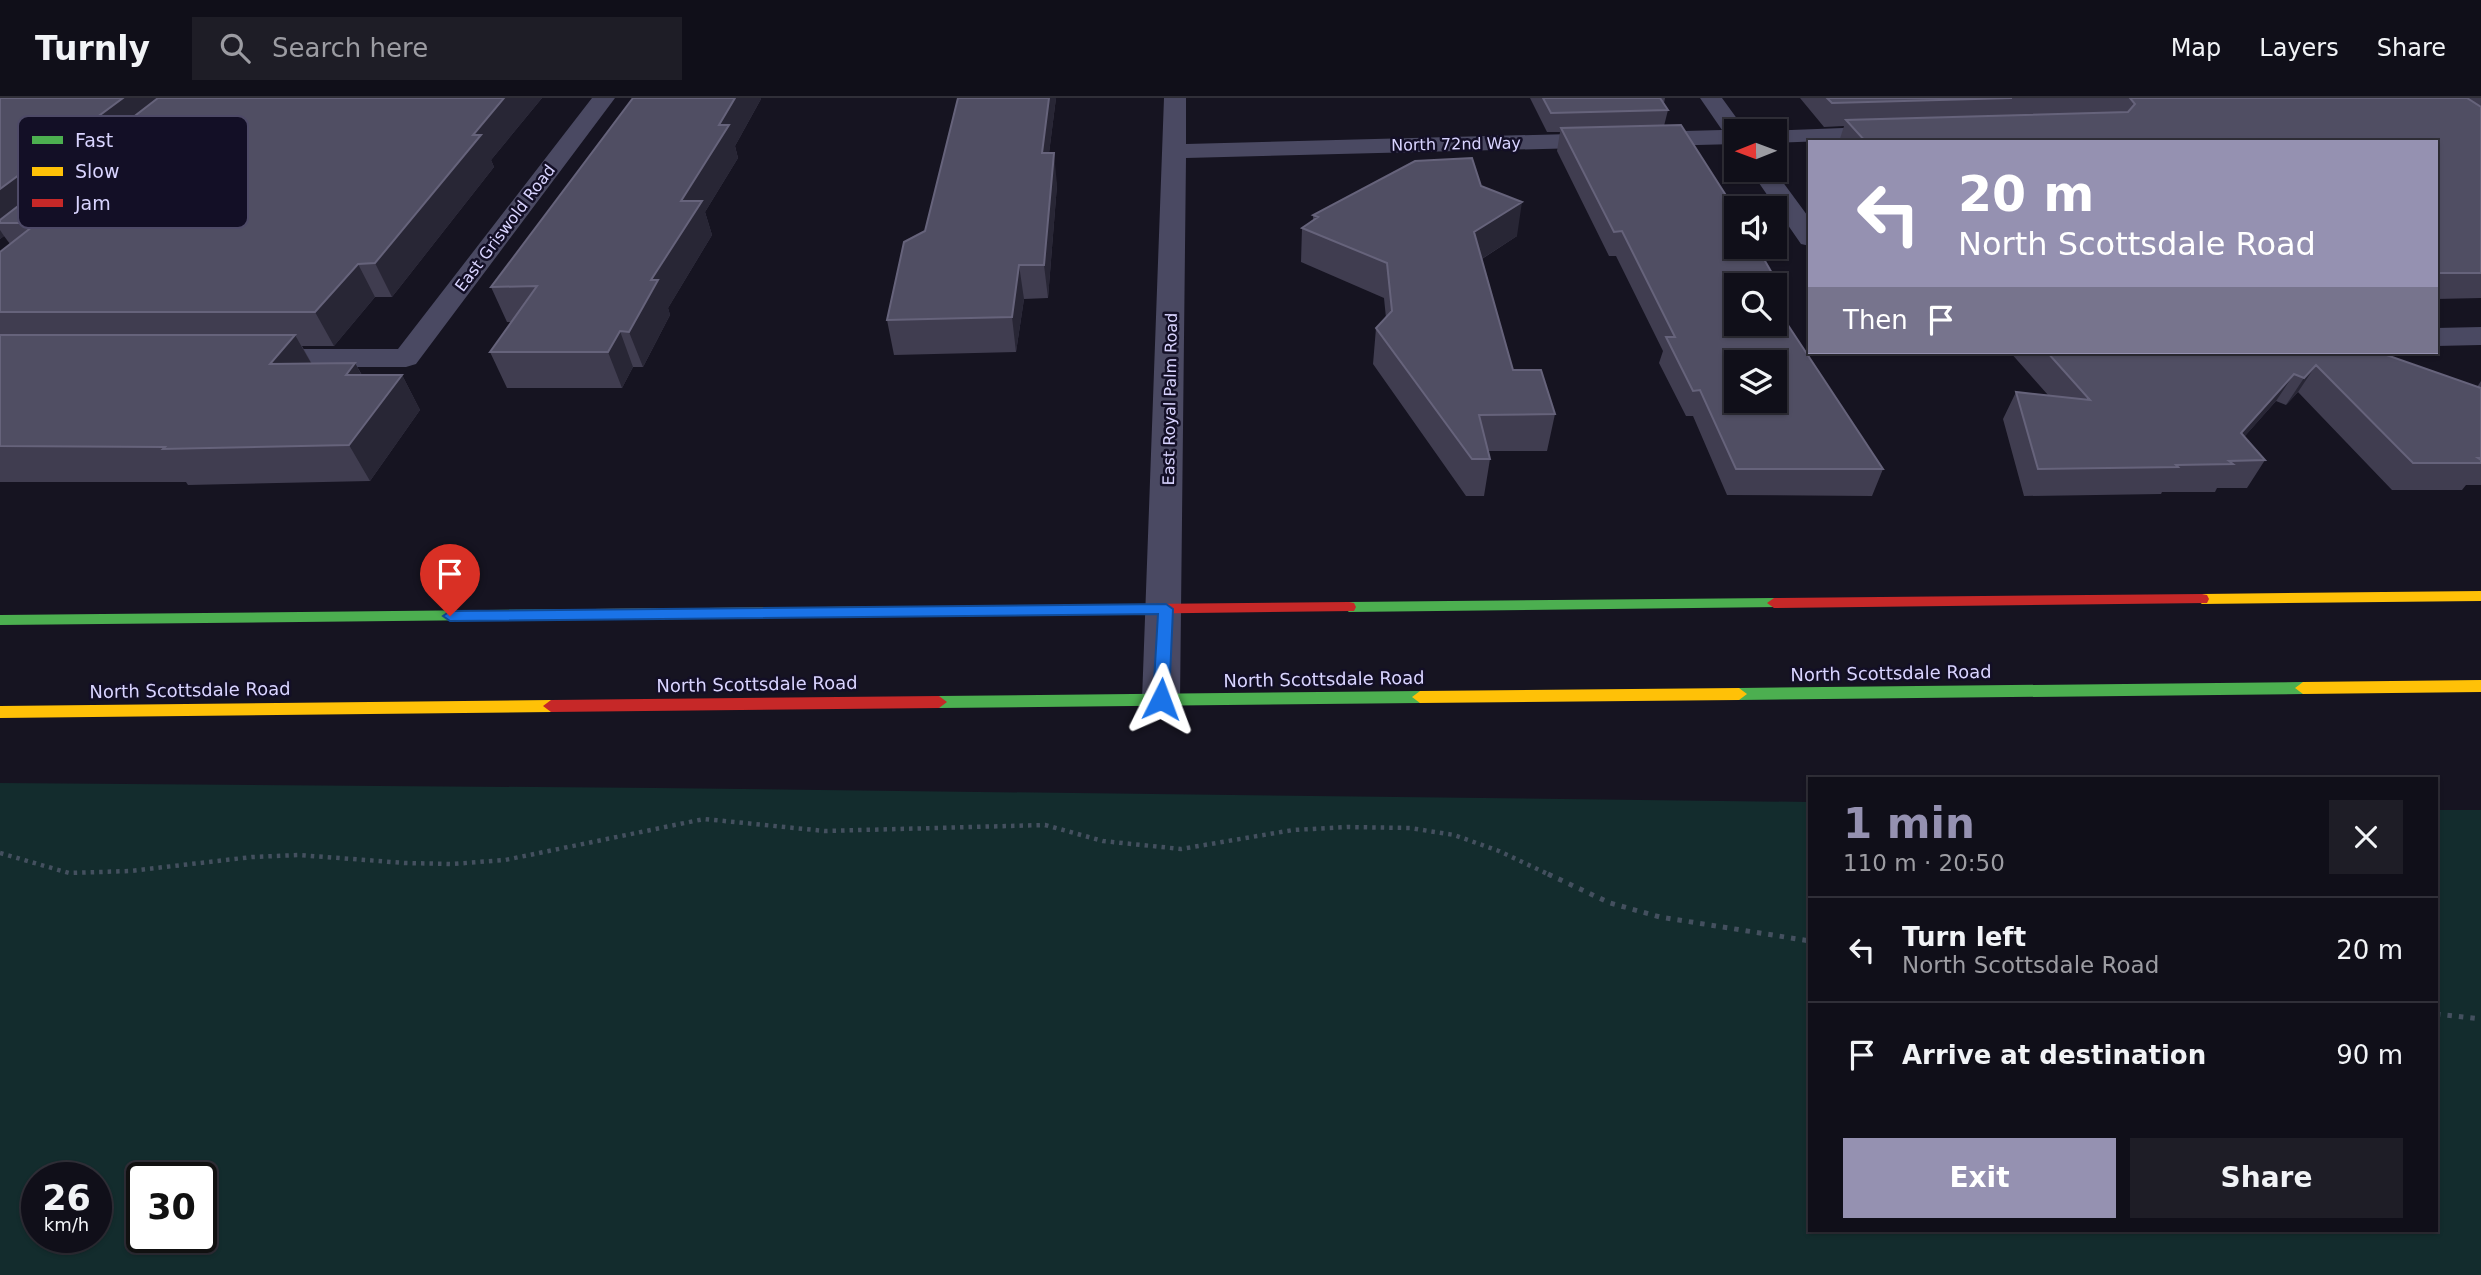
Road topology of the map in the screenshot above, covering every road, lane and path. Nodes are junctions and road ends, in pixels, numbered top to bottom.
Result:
1 (604, 98) edge
2 (1175, 98) edge
3 (1711, 98) edge
4 (1725, 119) edge
5 (1912, 133) edge
6 (1724, 135) edge
7 (1787, 136) edge
8 (1175, 151) junction
9 (1771, 182) edge
10 (1808, 234) edge
11 (2481, 336) edge
12 (2438, 337) edge
13 (230, 358) edge
14 (2481, 596) edge
15 (1166, 609) junction
16 (0, 620) edge
17 (2481, 686) edge
18 (1161, 699) junction
19 (0, 712) edge
20 (0, 853) edge
21 (1808, 941) edge
22 (2438, 1014) edge
23 (2481, 1019) edge

1 - 13 street, East Griswold Road
2 - 8 street, East Royal Palm Road
3 - 4 street
5 - 7 street
6 - 8 street, North 72nd Way
8 - 15 street, East Royal Palm Road
9 - 10 street
11 - 12 street
14 - 15 main road
15 - 16 main road
15 - 18 street, East Royal Palm Road
17 - 18 main road, North Scottsdale Road
18 - 19 main road, North Scottsdale Road
20 - 21 path
22 - 23 path

